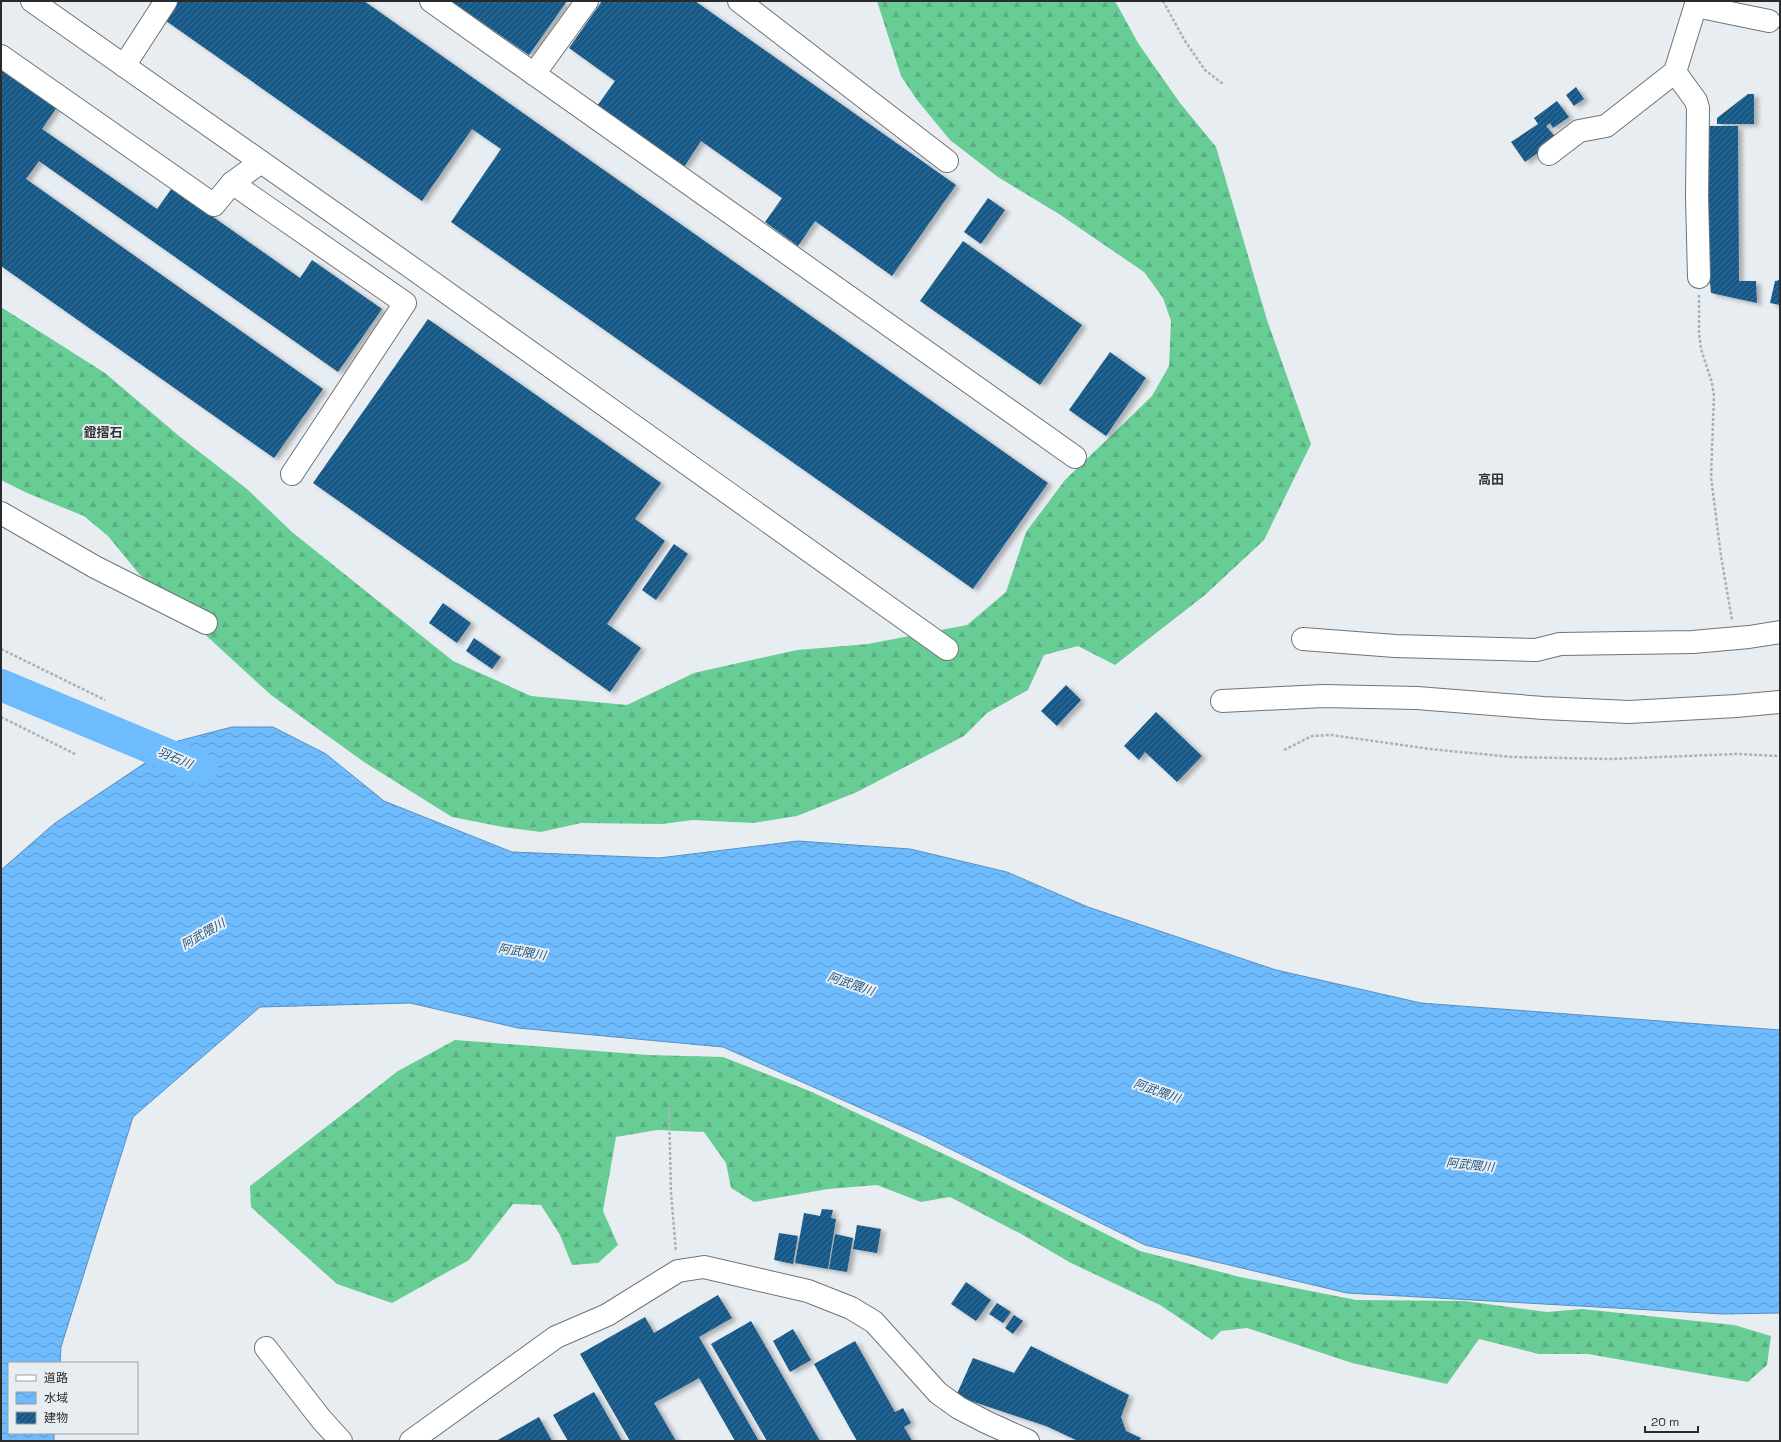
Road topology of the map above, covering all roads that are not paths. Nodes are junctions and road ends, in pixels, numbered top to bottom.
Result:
1 (32, 1) edge
2 (166, 1) edge
3 (431, 1) edge
4 (587, 1) edge
5 (739, 1) edge
6 (1696, 3) edge
7 (1769, 20) dead end
8 (1, 56) edge
9 (124, 66) junction
10 (1675, 72) junction
11 (534, 74) junction
12 (1548, 154) dead end
13 (261, 162) junction
14 (947, 162) dead end
15 (232, 183) junction
16 (1699, 277) road end
17 (1075, 457) dead end
18 (292, 474) dead end
19 (1, 513) edge
20 (206, 623) dead end
21 (1780, 632) edge
22 (1303, 639) dead end
23 (946, 649) dead end
24 (1222, 702) dead end
25 (1776, 704) edge
26 (266, 1348) dead end
27 (341, 1441) edge
28 (411, 1441) edge
29 (1028, 1441) edge

1 - 9 street
2 - 9 street
3 - 11 street
4 - 11 street
5 - 14 street
6 - 7 street
6 - 10 street
8 - 15 street
9 - 13 street
10 - 12 street
10 - 16 street
11 - 17 street
13 - 15 street
13 - 23 street
15 - 18 street
19 - 20 street
21 - 22 street
24 - 25 street
26 - 27 street
28 - 29 street

